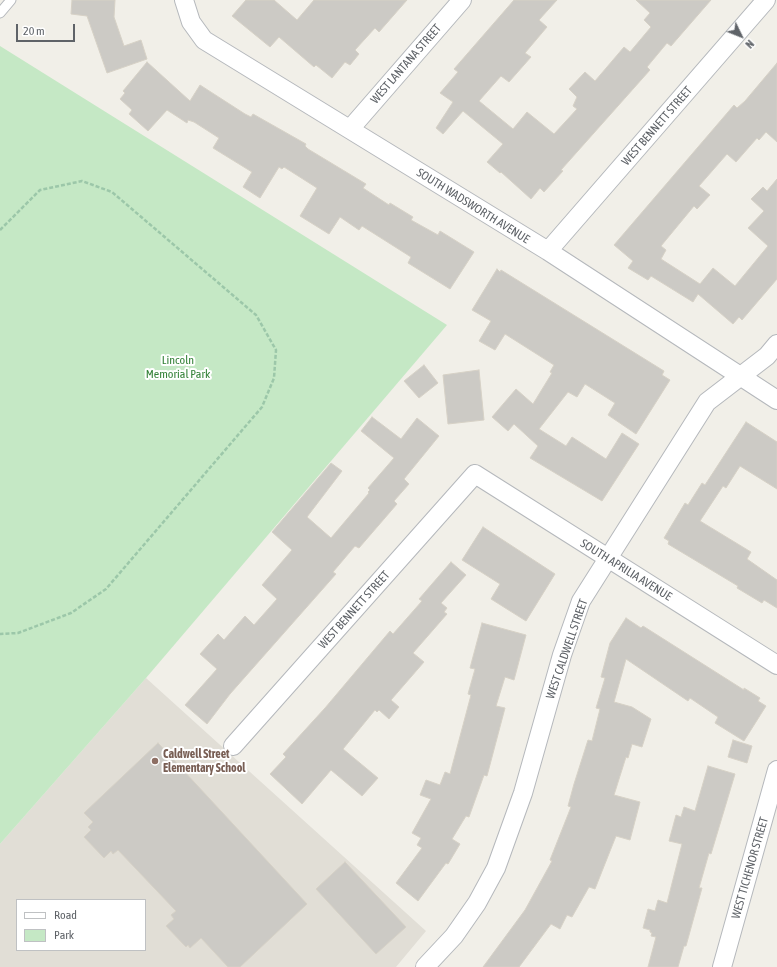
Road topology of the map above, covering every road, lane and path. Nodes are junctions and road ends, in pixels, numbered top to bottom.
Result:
1 (11, 0) edge
2 (462, 0) edge
3 (766, 0) edge
4 (183, 1) edge
5 (0, 11) edge
6 (350, 129) junction
7 (0, 230) edge
8 (548, 251) junction
9 (777, 344) edge
10 (740, 377) junction
11 (777, 400) edge
12 (476, 474) joint
13 (608, 559) junction
14 (0, 634) edge
15 (777, 665) edge
16 (234, 746) dead end
17 (777, 770) edge
18 (425, 967) edge
19 (722, 967) edge

1 - 5 lane
2 - 6 street, WEST LANTANA STREET
3 - 8 street, WEST BENNETT STREET
4 - 6 street, SOUTH WADSWORTH AVENUE
6 - 8 street, SOUTH WADSWORTH AVENUE
7 - 14 path
8 - 10 street, SOUTH WADSWORTH AVENUE
9 - 10 street, WEST CALDWELL STREET
10 - 11 street, SOUTH WADSWORTH AVENUE
10 - 13 street, WEST CALDWELL STREET
12 - 13 street, SOUTH APRILIA AVENUE
12 - 16 street, WEST BENNETT STREET
13 - 15 street, SOUTH APRILIA AVENUE
13 - 18 street, WEST CALDWELL STREET
17 - 19 street, WEST TICHENOR STREET

